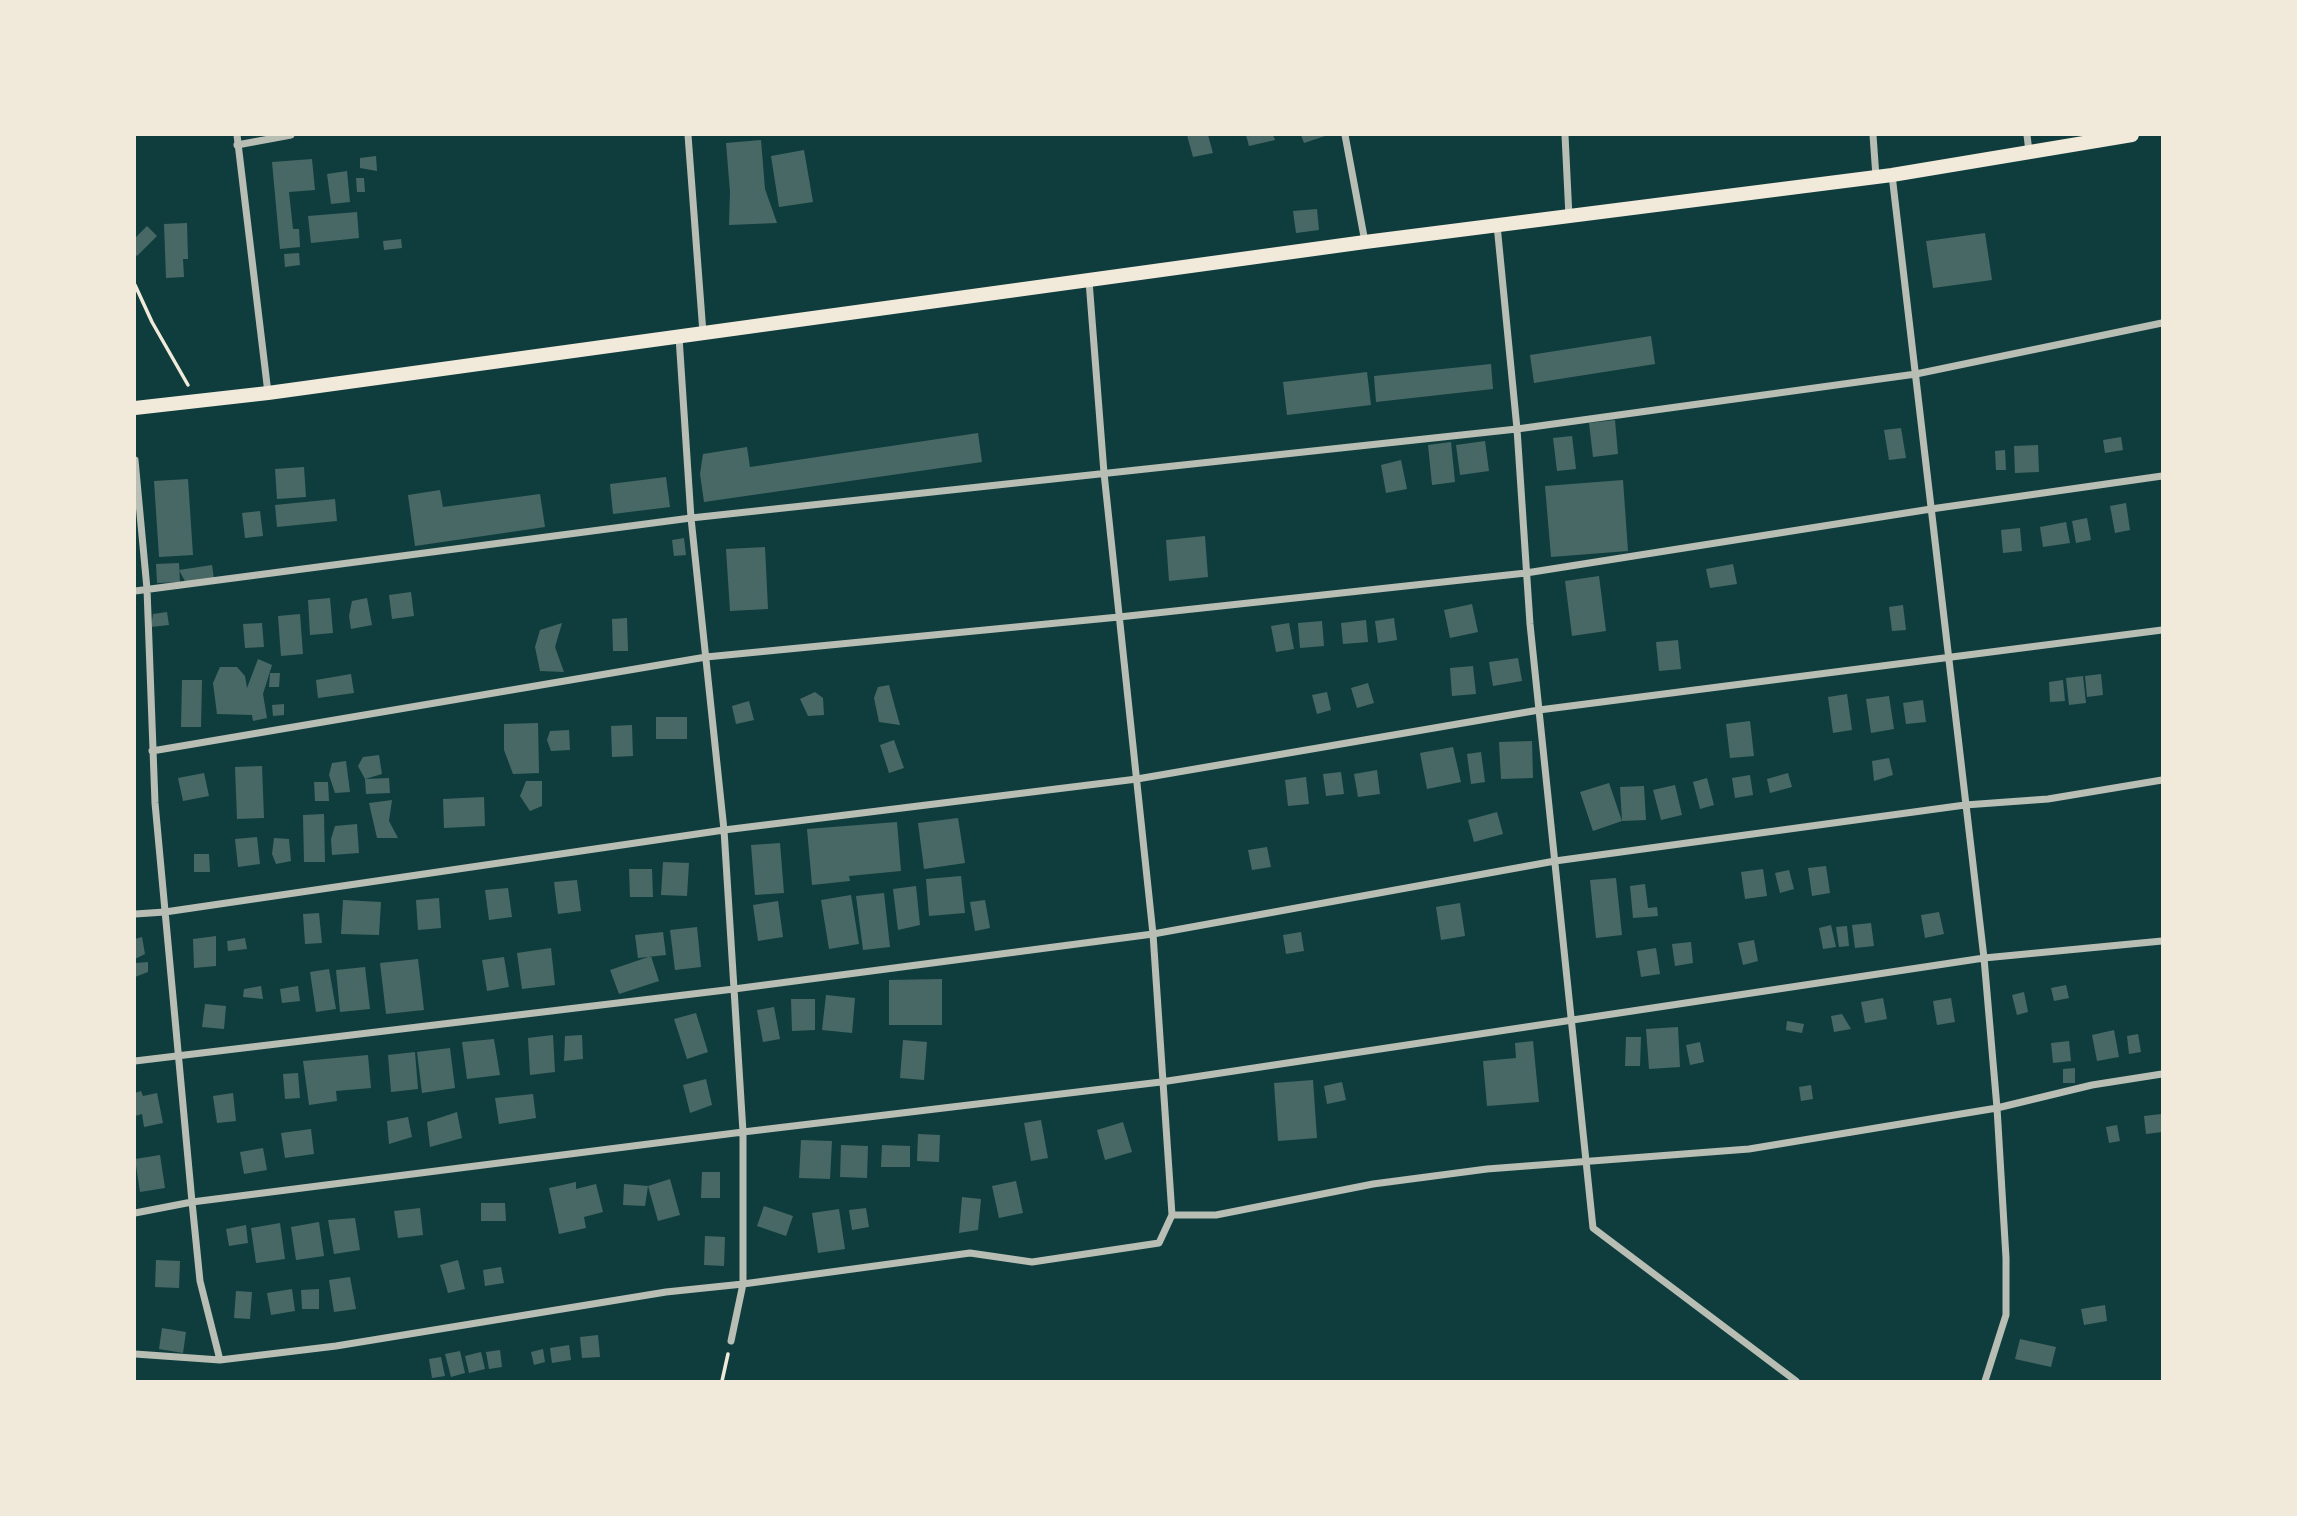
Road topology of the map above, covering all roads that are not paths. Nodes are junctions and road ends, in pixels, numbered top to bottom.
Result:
1 (236, 135) edge
2 (291, 135) edge
3 (688, 135) edge
4 (1345, 135) edge
5 (1565, 135) edge
6 (1873, 135) edge
7 (2027, 135) edge
8 (2132, 135) edge
9 (237, 145) junction
10 (2029, 152) junction
11 (1892, 175) junction
12 (1876, 177) junction
13 (1569, 217) junction
14 (1497, 225) junction
15 (1365, 242) junction
16 (1089, 281) junction
17 (2162, 323) edge
18 (703, 334) junction
19 (679, 337) junction
20 (1916, 374) junction
21 (268, 393) junction
22 (135, 408) edge
23 (1517, 429) junction
24 (135, 460) edge
25 (1104, 473) junction
26 (2162, 477) edge
27 (1931, 509) junction
28 (691, 518) junction
29 (1526, 573) junction
30 (148, 589) junction
31 (135, 591) edge
32 (1119, 617) junction
33 (2162, 630) edge
34 (706, 657) junction
35 (1948, 657) junction
36 (1539, 710) junction
37 (152, 751) junction
38 (1137, 779) junction
39 (2162, 780) edge
40 (1965, 805) junction
41 (724, 830) junction
42 (1555, 862) junction
43 (165, 912) junction
44 (135, 914) edge
45 (1153, 934) junction
46 (2162, 941) edge
47 (1984, 958) junction
48 (734, 989) junction
49 (1572, 1020) junction
50 (178, 1055) junction
51 (135, 1061) edge
52 (2162, 1073) edge
53 (1161, 1082) junction
54 (1997, 1108) junction
55 (743, 1132) junction
56 (1586, 1161) junction
57 (192, 1202) junction
58 (135, 1213) edge
59 (1172, 1215) junction
60 (743, 1284) junction
61 (731, 1341) road end
62 (135, 1354) edge
63 (220, 1360) junction
64 (1796, 1381) edge
65 (1985, 1381) edge

1 - 9 street
2 - 9 street
3 - 18 street
4 - 15 street
5 - 13 street
6 - 12 street
7 - 10 street
8 - 10 highway
9 - 21 street
10 - 11 highway
11 - 12 highway
11 - 20 street
12 - 13 highway
13 - 14 highway
14 - 15 highway
14 - 23 street
15 - 16 highway
16 - 18 highway
16 - 25 street
17 - 20 street
18 - 19 highway
19 - 21 highway
19 - 28 street
20 - 23 street
20 - 27 street
21 - 22 highway
23 - 25 street
23 - 29 street
24 - 30 street
25 - 28 street
25 - 32 street
26 - 27 street
27 - 29 street
27 - 35 street
28 - 30 street
28 - 34 street
29 - 32 street
29 - 36 street
30 - 31 street
30 - 37 street
32 - 34 street
32 - 38 street
33 - 35 street
34 - 37 street
34 - 41 street
35 - 36 street
35 - 40 street
36 - 38 street
36 - 42 street
37 - 43 street
38 - 41 street
38 - 45 street
39 - 40 street
40 - 42 street
40 - 47 street
41 - 43 street
41 - 48 street
42 - 45 street
42 - 49 street
43 - 44 street
43 - 50 street
45 - 48 street
45 - 53 street
46 - 47 street
47 - 49 street
47 - 54 street
48 - 50 street
48 - 55 street
49 - 53 street
49 - 56 street
50 - 51 street
50 - 57 street
52 - 54 street
53 - 55 street
53 - 59 street
54 - 56 street
54 - 65 street
55 - 57 street
55 - 60 street
56 - 59 street
56 - 64 street
57 - 58 street
57 - 63 street
59 - 60 street
60 - 61 street
60 - 63 street
62 - 63 street

